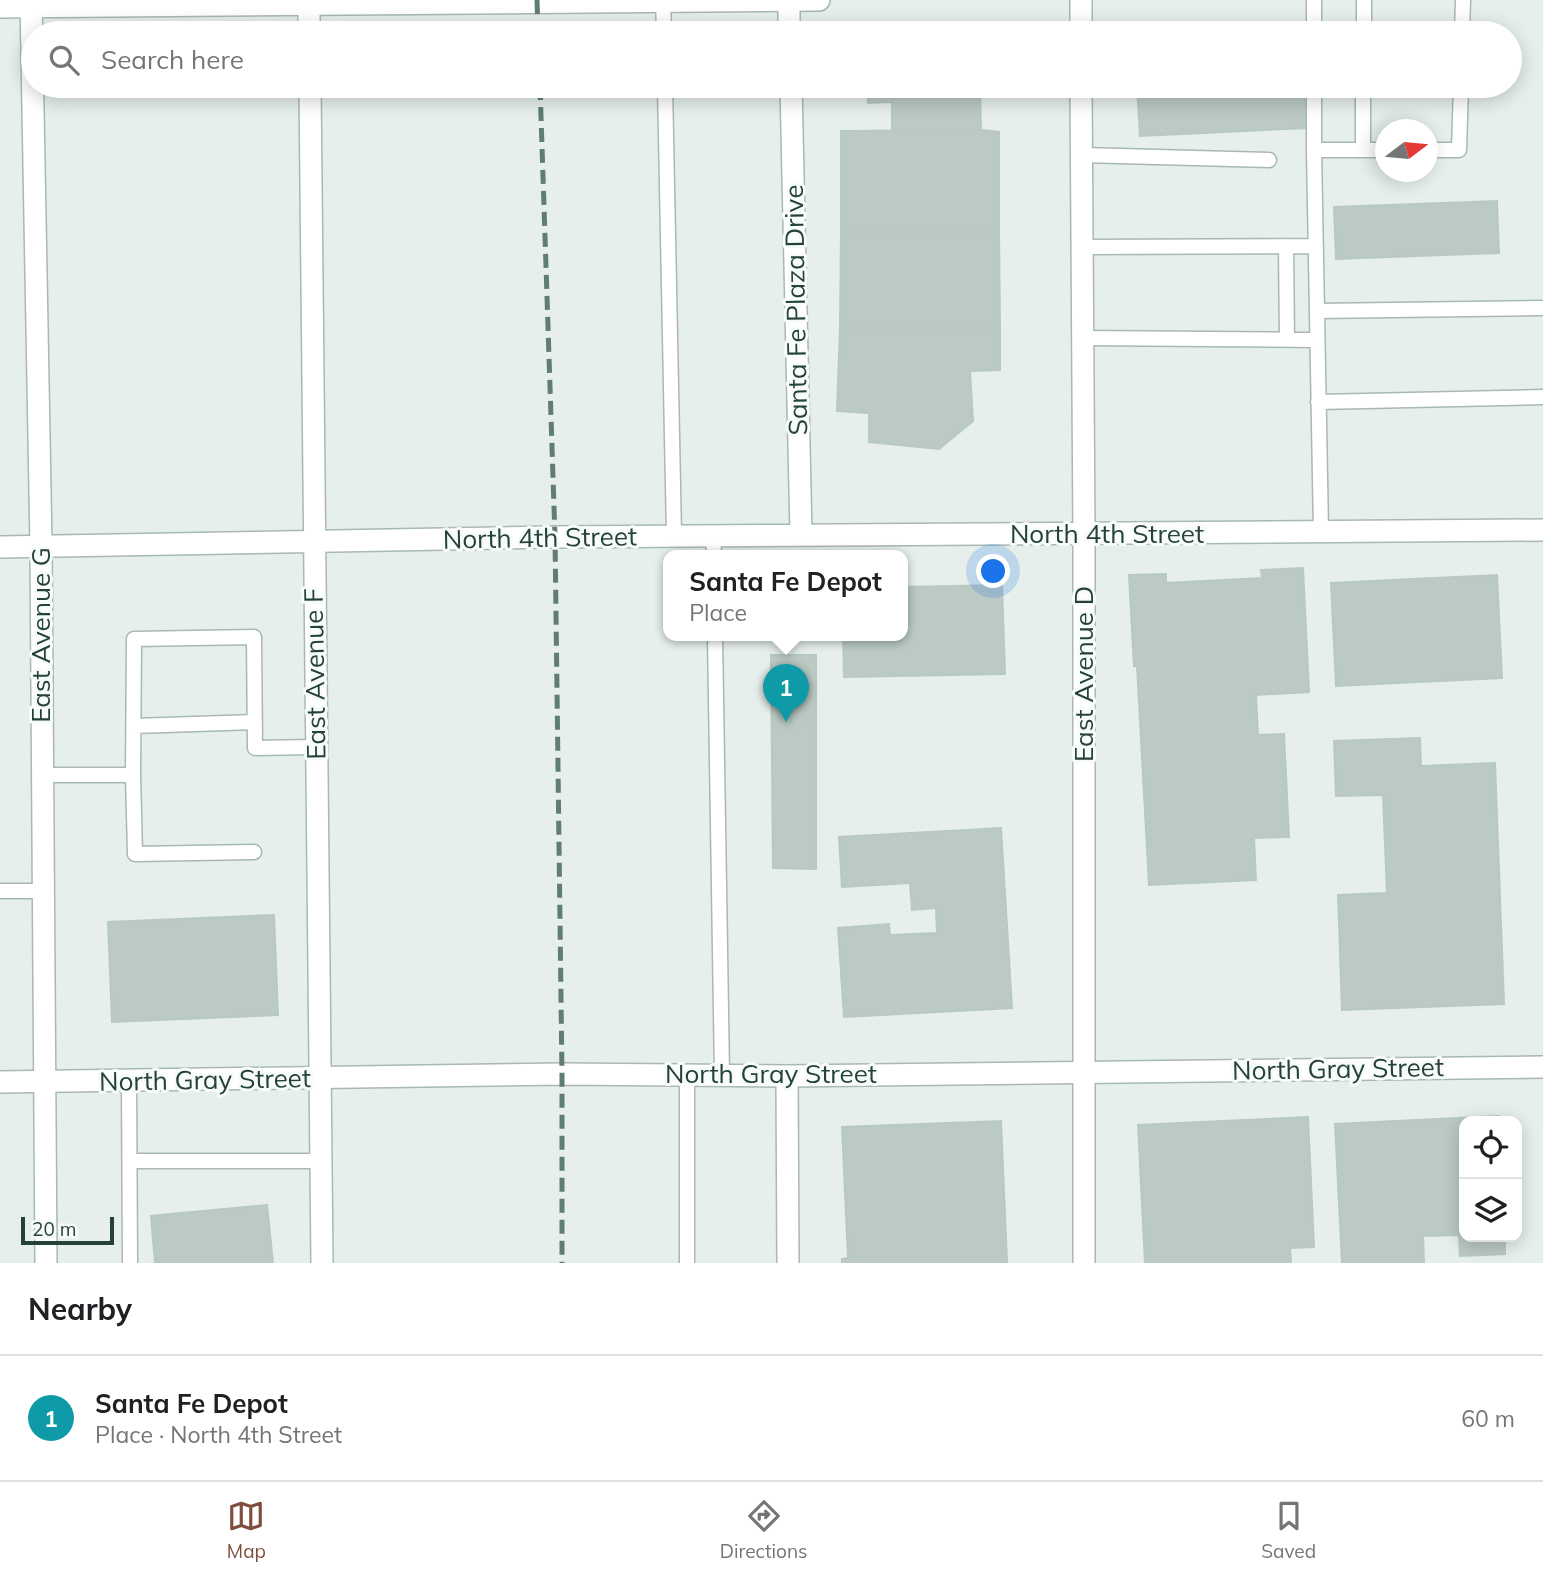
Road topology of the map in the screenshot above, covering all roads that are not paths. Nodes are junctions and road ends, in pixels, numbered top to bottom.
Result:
1 (663, 0) edge
2 (819, 0) edge
3 (1081, 0) edge
4 (1314, 0) edge
5 (1364, 0) edge
6 (1463, 0) edge
7 (789, 1) edge
8 (31, 3) edge
9 (309, 4) junction
10 (0, 7) edge
11 (31, 21) edge
12 (309, 21) edge
13 (664, 21) edge
14 (789, 21) edge
15 (1081, 21) edge
16 (1314, 21) edge
17 (1364, 21) edge
18 (1462, 21) edge
19 (33, 98) edge
20 (310, 98) edge
21 (665, 98) edge
22 (791, 98) edge
23 (1081, 98) edge
24 (1314, 98) edge
25 (1363, 98) edge
26 (1461, 98) edge
27 (1363, 149) junction
28 (1314, 150) junction
29 (1375, 150) edge
30 (1438, 150) edge
31 (1082, 155) junction
32 (1269, 160) dead end
33 (1286, 246) junction
34 (1315, 246) junction
35 (1083, 247) junction
36 (1543, 308) edge
37 (1317, 311) junction
38 (1083, 338) junction
39 (1287, 339) junction
40 (1317, 340) junction
41 (1543, 397) edge
42 (1318, 402) junction
43 (1543, 530) edge
44 (1321, 532) junction
45 (1084, 534) junction
46 (801, 535) junction
47 (674, 536) junction
48 (314, 542) junction
49 (713, 545) edge
50 (41, 546) junction
51 (0, 547) edge
52 (715, 641) edge
53 (255, 722) junction
54 (134, 726) junction
55 (316, 747) junction
56 (42, 775) junction
57 (133, 775) junction
58 (254, 852) dead end
59 (0, 891) edge
60 (43, 891) junction
61 (1543, 1067) edge
62 (1083, 1071) junction
63 (687, 1075) junction
64 (722, 1075) junction
65 (787, 1076) junction
66 (321, 1079) junction
67 (129, 1081) junction
68 (0, 1082) edge
69 (44, 1082) junction
70 (130, 1161) junction
71 (321, 1161) junction
72 (46, 1263) edge
73 (130, 1263) edge
74 (322, 1263) edge
75 (687, 1263) edge
76 (788, 1263) edge
77 (1084, 1263) edge

1 - 7 street
1 - 9 street
1 - 13 lane
2 - 7 street
3 - 15 street
4 - 16 lane
5 - 17 lane
6 - 18 lane
7 - 14 street
8 - 9 street
8 - 10 street
8 - 11 street, East Avenue G
9 - 12 street
19 - 50 street, East Avenue G
20 - 48 street, East Avenue F
21 - 47 lane
22 - 46 street, Santa Fe Plaza Drive
23 - 31 street, East Avenue D
24 - 28 lane
25 - 27 lane
26 - 30 lane
27 - 28 lane
27 - 29 lane
28 - 34 lane
31 - 32 lane
31 - 35 street, East Avenue D
33 - 34 lane
33 - 35 lane
33 - 39 lane
34 - 37 lane
35 - 38 street, East Avenue D
36 - 37 lane
37 - 40 lane
38 - 39 lane
38 - 45 street, East Avenue D
39 - 40 lane
40 - 42 lane
41 - 42 lane
42 - 44 lane
43 - 44 street, North 4th Street
44 - 45 street, North 4th Street
45 - 46 street, North 4th Street
45 - 62 street, East Avenue D
46 - 49 street, North 4th Street
47 - 48 street, North 4th Street
47 - 49 street, North 4th Street
48 - 50 street, North 4th Street
48 - 55 street, East Avenue F
50 - 51 street, North 4th Street
50 - 56 street, East Avenue G
52 - 64 lane
53 - 54 lane
53 - 54 lane
53 - 55 lane
54 - 57 lane
55 - 66 street, East Avenue F
56 - 57 lane
56 - 60 street, East Avenue G
57 - 58 lane
59 - 60 lane
60 - 69 street, East Avenue G
61 - 62 street, North Gray Street
62 - 65 street, North Gray Street
62 - 77 street, East Avenue D
63 - 64 street, North Gray Street
63 - 66 street, North Gray Street
63 - 75 lane
64 - 65 street, North Gray Street
65 - 76 street
66 - 67 street, North Gray Street
66 - 71 street, East Avenue F
67 - 69 street, North Gray Street
67 - 70 lane
68 - 69 street, North Gray Street
69 - 72 street, East Avenue G
70 - 71 lane
70 - 73 lane
71 - 74 street, East Avenue F

